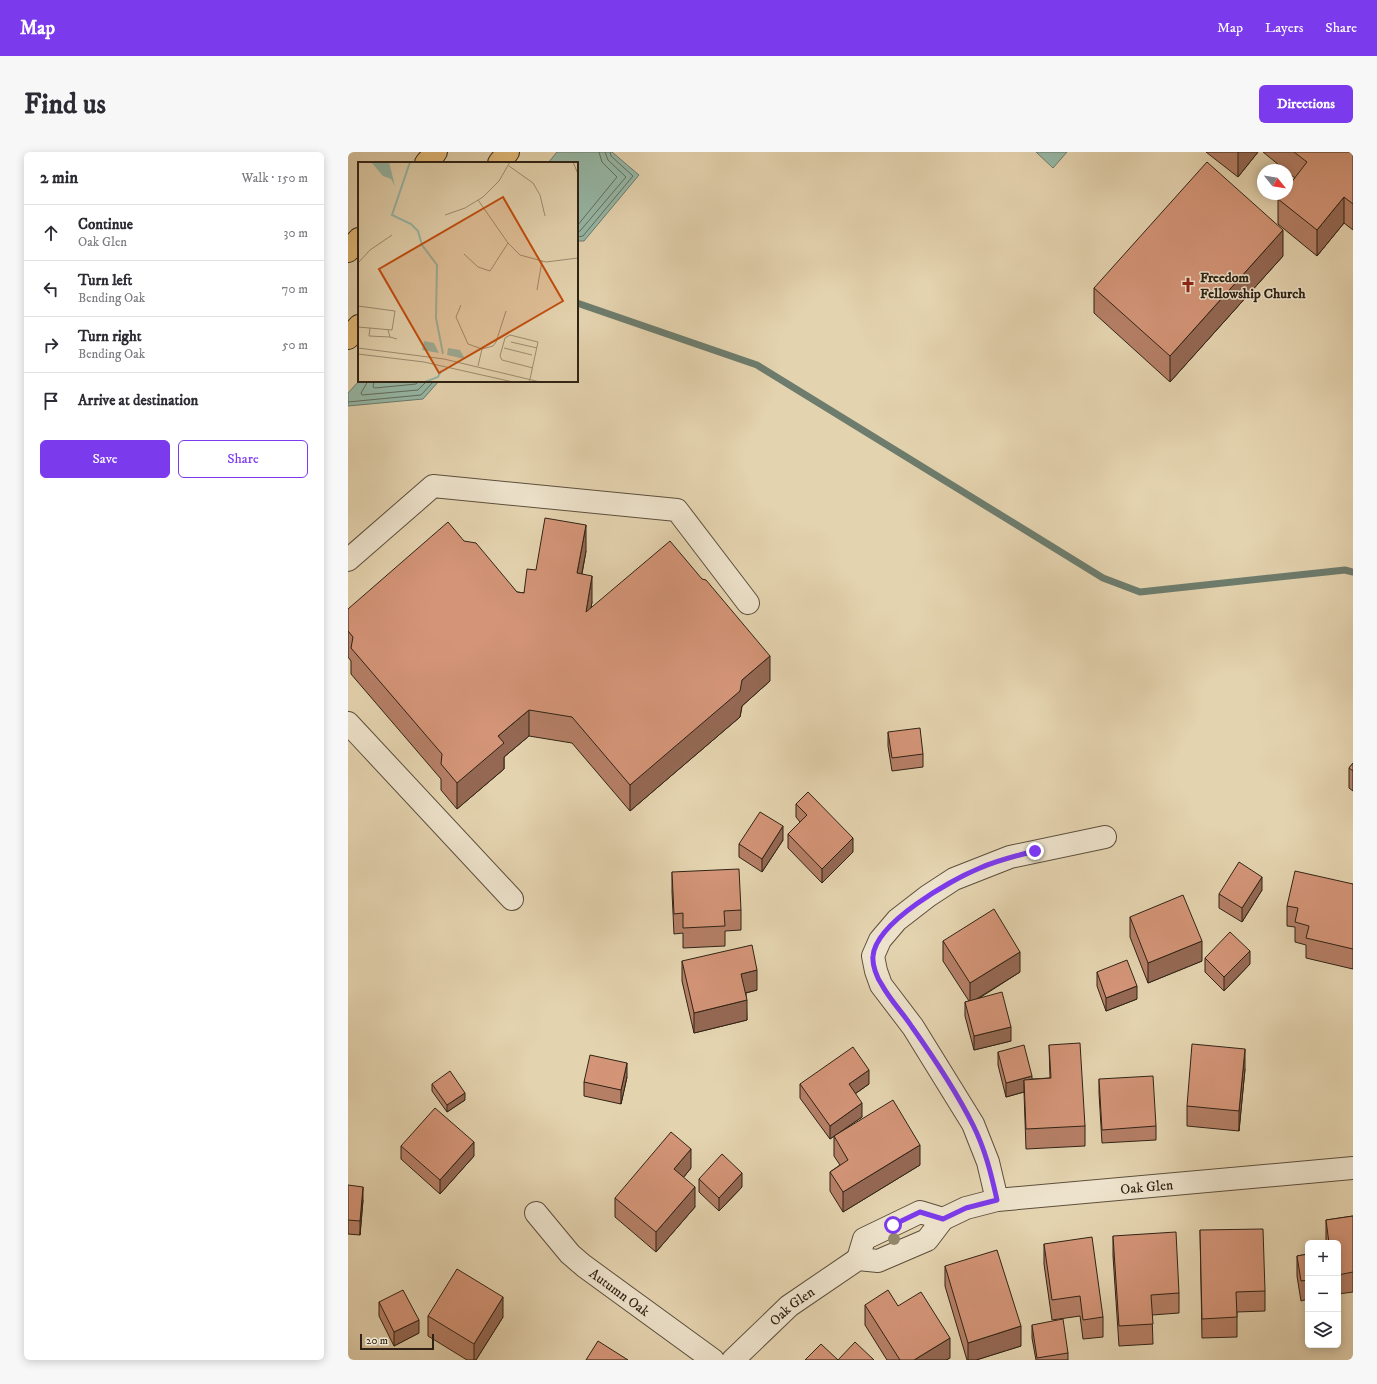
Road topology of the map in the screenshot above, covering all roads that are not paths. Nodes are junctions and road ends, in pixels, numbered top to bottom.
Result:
1 (436, 152) edge
2 (508, 152) edge
3 (427, 162) edge
4 (500, 162) edge
5 (358, 240) edge
6 (348, 251) edge
7 (358, 327) edge
8 (348, 338) edge
9 (348, 560) edge
10 (748, 603) dead end
11 (348, 723) edge
12 (1105, 838) dead end
13 (512, 899) dead end
14 (1353, 1168) edge
15 (997, 1200) junction
16 (536, 1213) dead end
17 (714, 1360) edge
18 (732, 1360) edge

1 - 3 main road
2 - 4 main road
5 - 6 main road
7 - 8 main road
9 - 10 street
11 - 13 street
12 - 15 street
14 - 15 street, Oak Glen
15 - 18 street, Oak Glen
16 - 17 street, Autumn Oak

